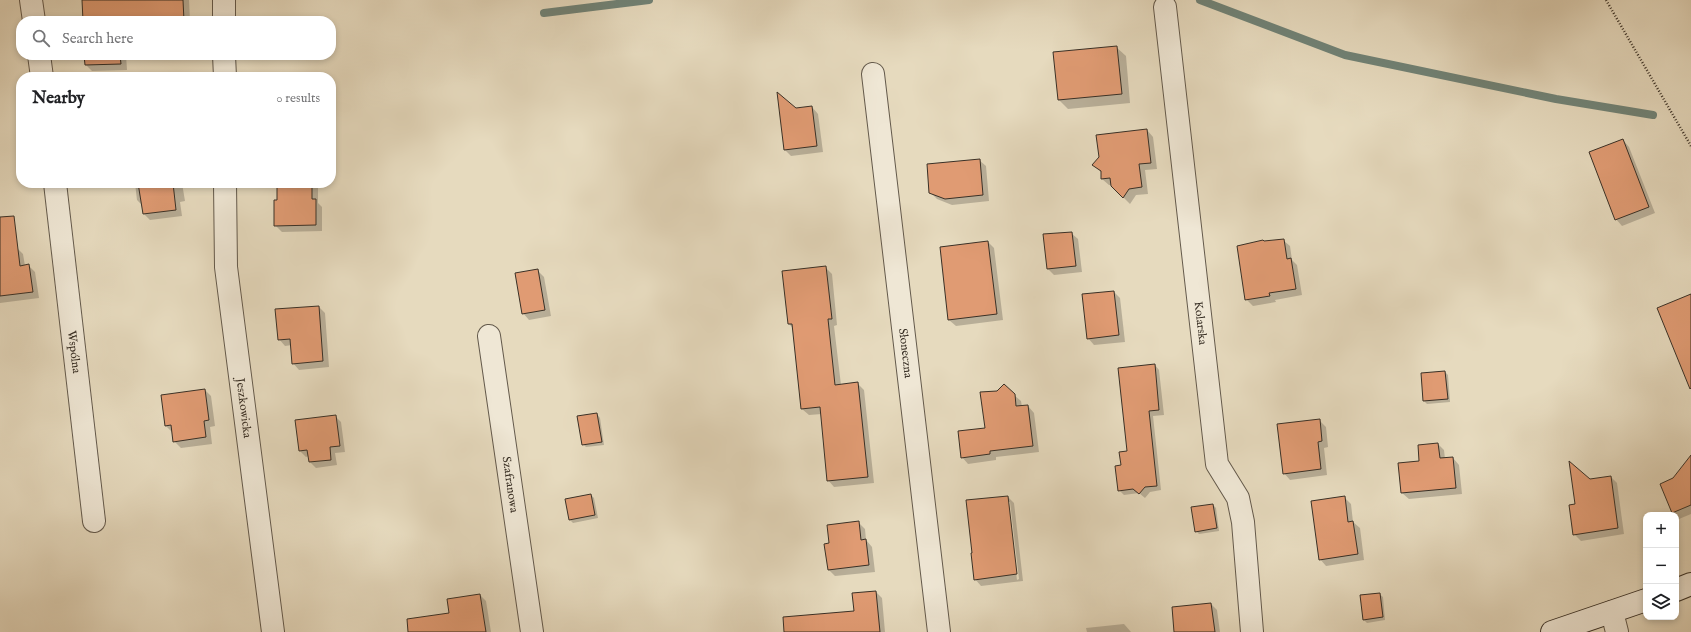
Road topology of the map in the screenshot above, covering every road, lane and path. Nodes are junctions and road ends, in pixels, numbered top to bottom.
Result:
1 (31, 0) edge
2 (224, 0) edge
3 (1606, 0) edge
4 (1165, 7) dead end
5 (33, 16) edge
6 (224, 16) edge
7 (40, 60) edge
8 (224, 60) edge
9 (41, 72) edge
10 (225, 72) edge
11 (872, 74) dead end
12 (1691, 146) edge
13 (56, 188) edge
14 (225, 188) edge
15 (489, 336) dead end
16 (94, 521) dead end
17 (1691, 584) edge
18 (1679, 589) edge
19 (1643, 602) edge
20 (1615, 622) edge
21 (273, 632) edge
22 (532, 632) edge
23 (939, 632) edge
24 (1252, 632) edge
25 (1552, 632) edge

1 - 5 street
2 - 6 street
3 - 12 path
4 - 24 street, Kolarska
7 - 9 street
8 - 10 street
11 - 23 street, Słoneczna
13 - 16 street, Wspólna
14 - 21 street, Jeszkowicka
15 - 22 street, Szafranowa
17 - 18 street
19 - 20 street
20 - 25 street

